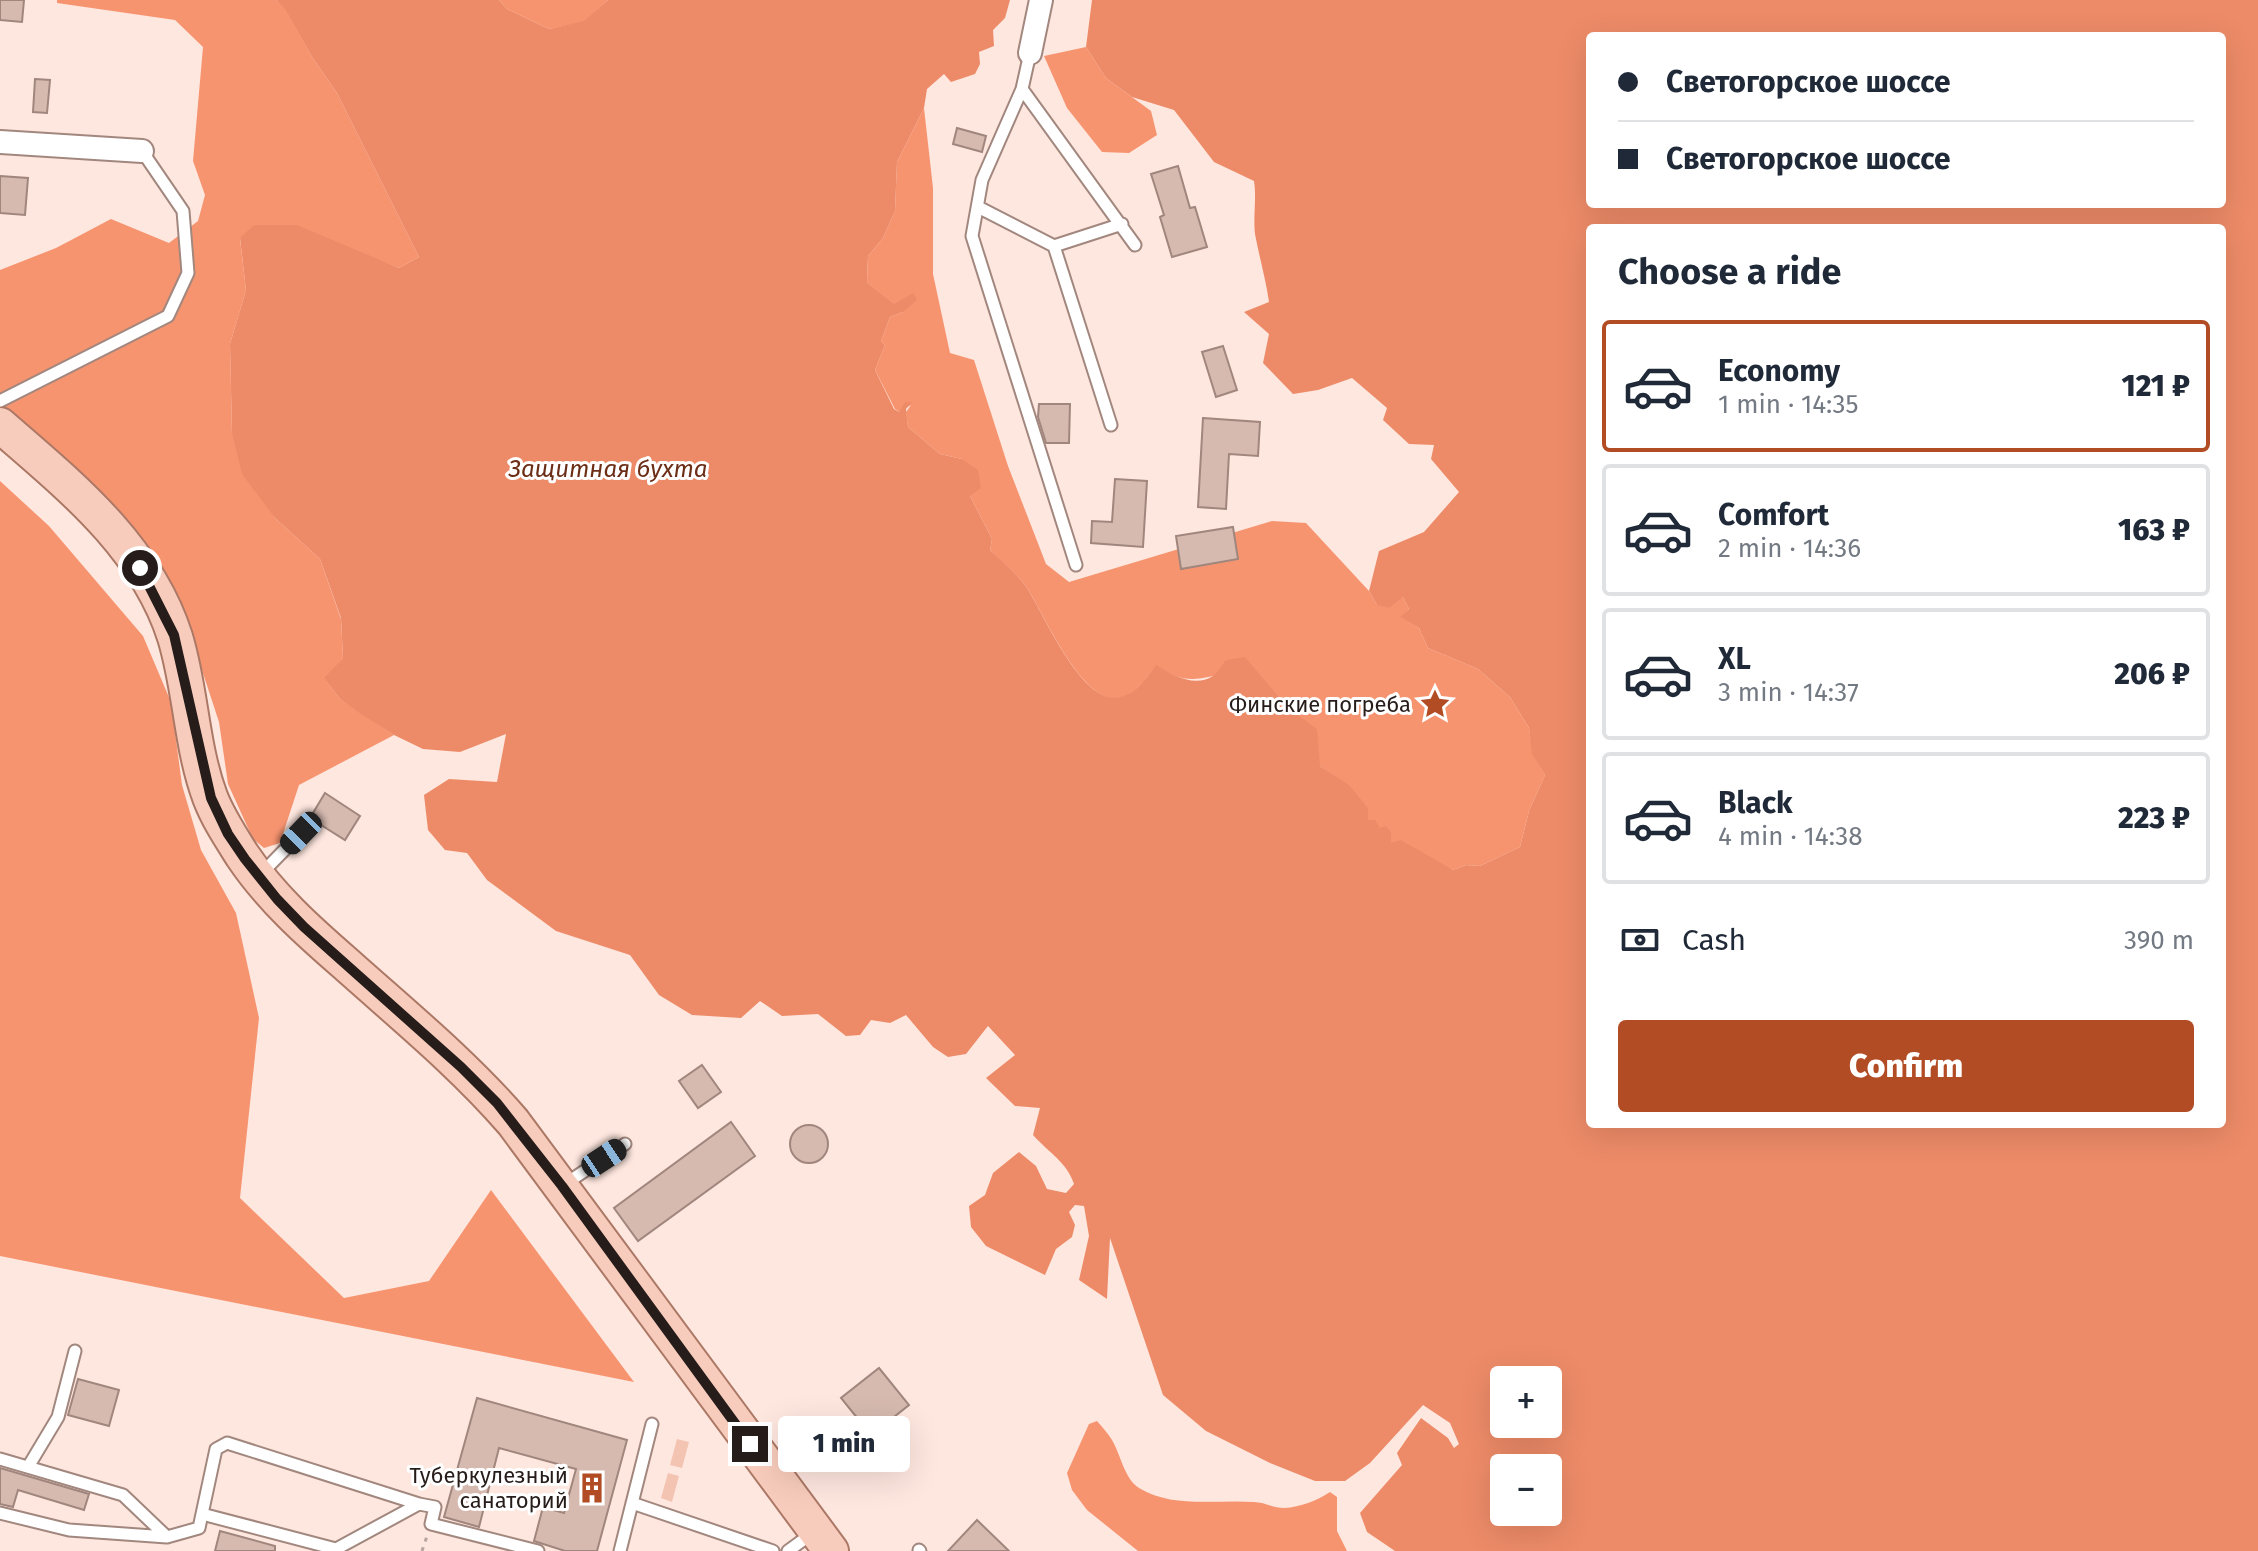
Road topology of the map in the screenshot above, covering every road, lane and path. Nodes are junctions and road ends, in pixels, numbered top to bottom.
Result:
1 (1041, 0) edge
2 (1030, 53) joint
3 (1022, 89) junction
4 (0, 142) edge
5 (142, 151) joint
6 (978, 207) junction
7 (1122, 224) junction
8 (1135, 245) dead end
9 (1054, 246) junction
10 (0, 401) edge
11 (0, 425) edge
12 (1111, 425) dead end
13 (1076, 565) dead end
14 (301, 833) dead end
15 (258, 877) junction
16 (625, 1144) dead end
17 (562, 1186) junction
18 (75, 1351) dead end
19 (652, 1424) dead end
20 (803, 1443) dead end
21 (0, 1459) edge
22 (28, 1467) junction
23 (767, 1468) junction
24 (632, 1503) junction
25 (419, 1504) junction
26 (0, 1513) edge
27 (202, 1514) junction
28 (167, 1537) junction
29 (811, 1544) edge
30 (538, 1551) edge
31 (620, 1551) edge
32 (773, 1551) edge

1 - 2 street
2 - 3 lane
3 - 6 lane
3 - 7 lane
4 - 5 street
5 - 10 lane
6 - 9 lane
6 - 13 lane
7 - 8 lane
7 - 9 lane
9 - 12 lane
11 - 15 main road
14 - 15 lane
15 - 17 main road
16 - 17 lane
17 - 23 main road
18 - 22 lane
19 - 24 lane
20 - 23 lane
21 - 22 lane
22 - 28 lane
23 - 29 main road
24 - 31 lane
24 - 32 lane
25 - 27 lane
25 - 27 lane
25 - 30 lane
26 - 28 lane
27 - 28 lane

